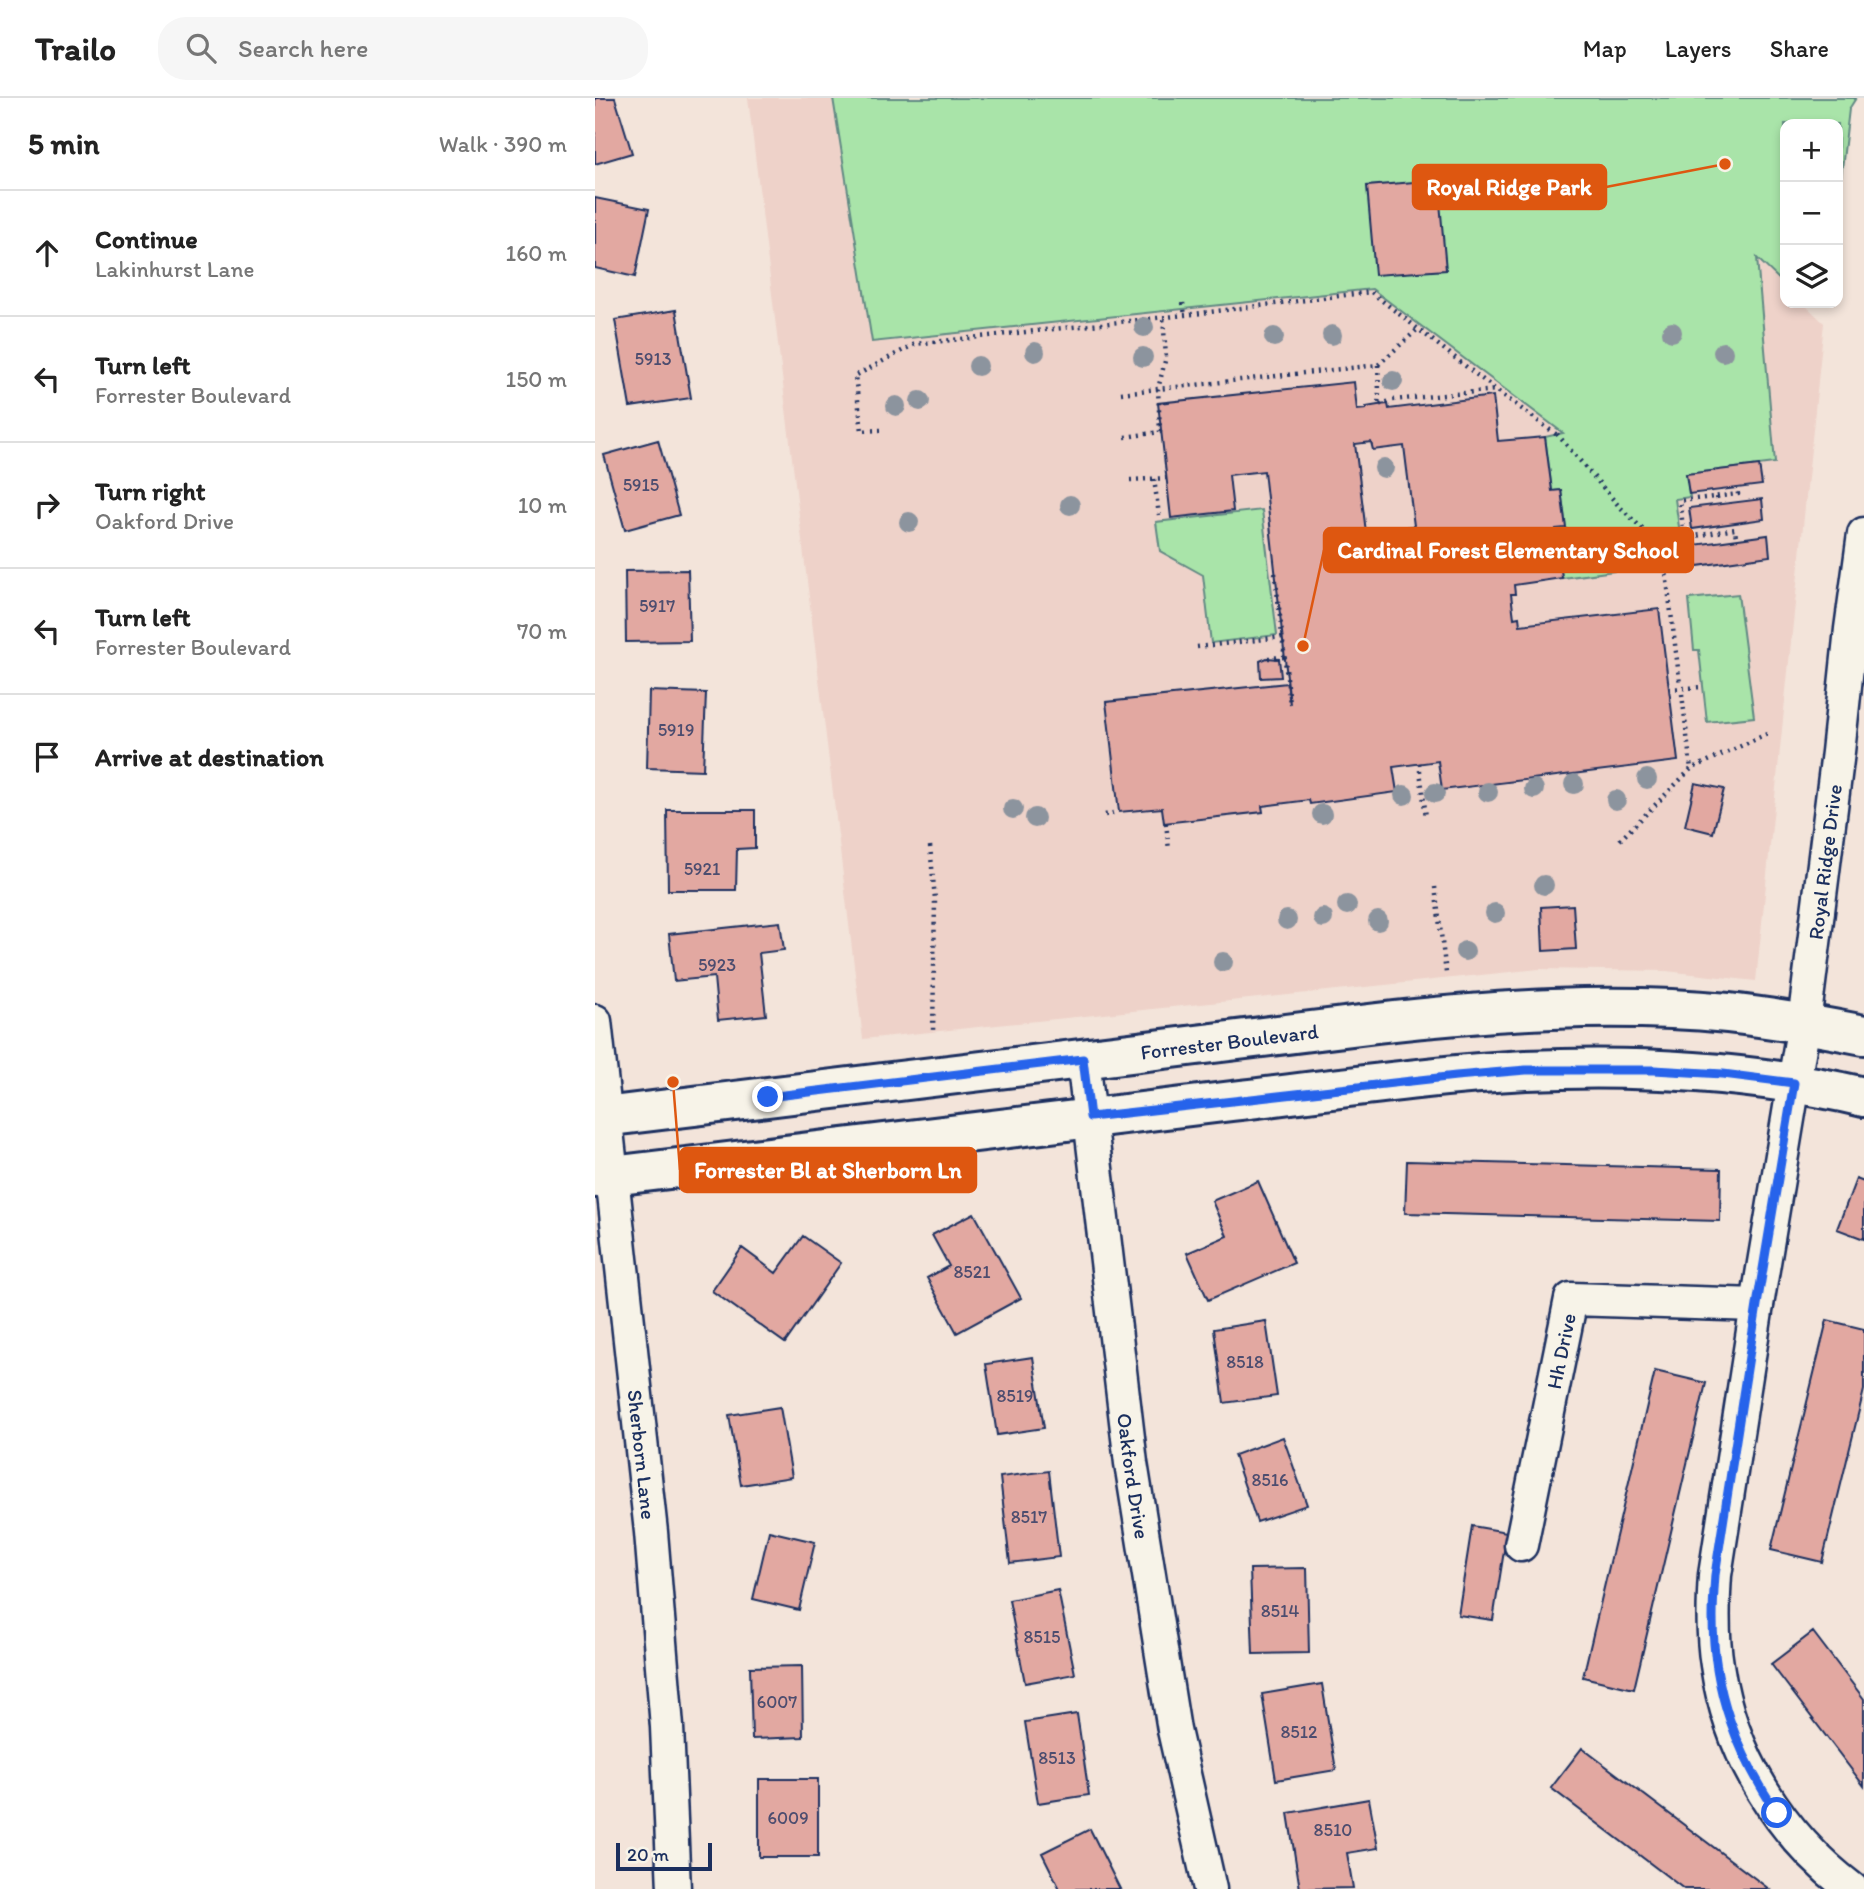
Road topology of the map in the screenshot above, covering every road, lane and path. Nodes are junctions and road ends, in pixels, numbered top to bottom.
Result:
1 (1183, 303) dead end
2 (1185, 315) junction
3 (1163, 317) junction
4 (1418, 329) junction
5 (1378, 365) junction
6 (1158, 389) junction
7 (1496, 390) junction
8 (1121, 393) dead end
9 (881, 430) dead end
10 (1125, 437) dead end
11 (1167, 478) dead end
12 (1154, 479) junction
13 (1130, 480) dead end
14 (1737, 488) dead end
15 (1717, 497) junction
16 (1718, 505) dead end
17 (1159, 515) dead end
18 (1864, 534) edge
19 (1684, 536) junction
20 (1736, 539) dead end
21 (1663, 549) junction
22 (1275, 573) dead end
23 (1282, 637) junction
24 (1197, 647) dead end
25 (1285, 657) junction
26 (1268, 658) dead end
27 (1680, 684) dead end
28 (1703, 687) dead end
29 (1669, 689) dead end
30 (1682, 694) dead end
31 (1290, 704) dead end
32 (1769, 733) dead end
33 (1851, 755) edge
34 (1419, 763) dead end
35 (1691, 769) junction
36 (1113, 813) dead end
37 (1105, 815) dead end
38 (1426, 817) dead end
39 (1166, 823) dead end
40 (1620, 840) dead end
41 (930, 846) dead end
42 (1169, 850) dead end
43 (1435, 887) dead end
44 (1446, 973) dead end
45 (595, 1021) edge
46 (1804, 1023) junction
47 (933, 1033) dead end
48 (1864, 1035) edge
49 (1083, 1059) junction
50 (1794, 1083) junction
51 (1864, 1097) edge
52 (601, 1117) edge
53 (1090, 1117) junction
54 (604, 1177) edge
55 (1757, 1305) junction
56 (1521, 1545) dead end
57 (674, 1889) edge
58 (1210, 1889) edge
59 (1851, 1889) edge

1 - 2 path
2 - 3 path
2 - 4 path
3 - 6 path
3 - 9 path
4 - 5 path
4 - 7 path
5 - 6 path
5 - 7 path
6 - 8 path
6 - 10 path
7 - 21 path
11 - 12 path
12 - 13 path
12 - 17 path
14 - 15 path
15 - 16 path
15 - 19 path
18 - 33 street, Royal Ridge Drive
19 - 20 path
19 - 21 path
21 - 27 path
22 - 23 path
23 - 24 path
23 - 25 path
25 - 26 path
25 - 31 path
28 - 29 path
30 - 35 path
32 - 35 path
33 - 46 street, Royal Ridge Drive
34 - 38 path
35 - 40 path
36 - 37 path
39 - 42 path
41 - 47 path
43 - 44 path
45 - 52 street, Sherborn Lane
46 - 48 street, Forrester Boulevard
46 - 49 street, Forrester Boulevard
46 - 50 street, Royal Ridge Drive
49 - 52 street, Forrester Boulevard
49 - 53 street, Oakford Drive
50 - 51 street
50 - 53 street
50 - 55 street, Royal Ridge Drive
52 - 54 street, Sherborn Lane
53 - 54 street
53 - 58 street, Oakford Drive
54 - 57 street, Sherborn Lane
55 - 56 street, Hh Drive
55 - 59 street, Royal Ridge Drive

